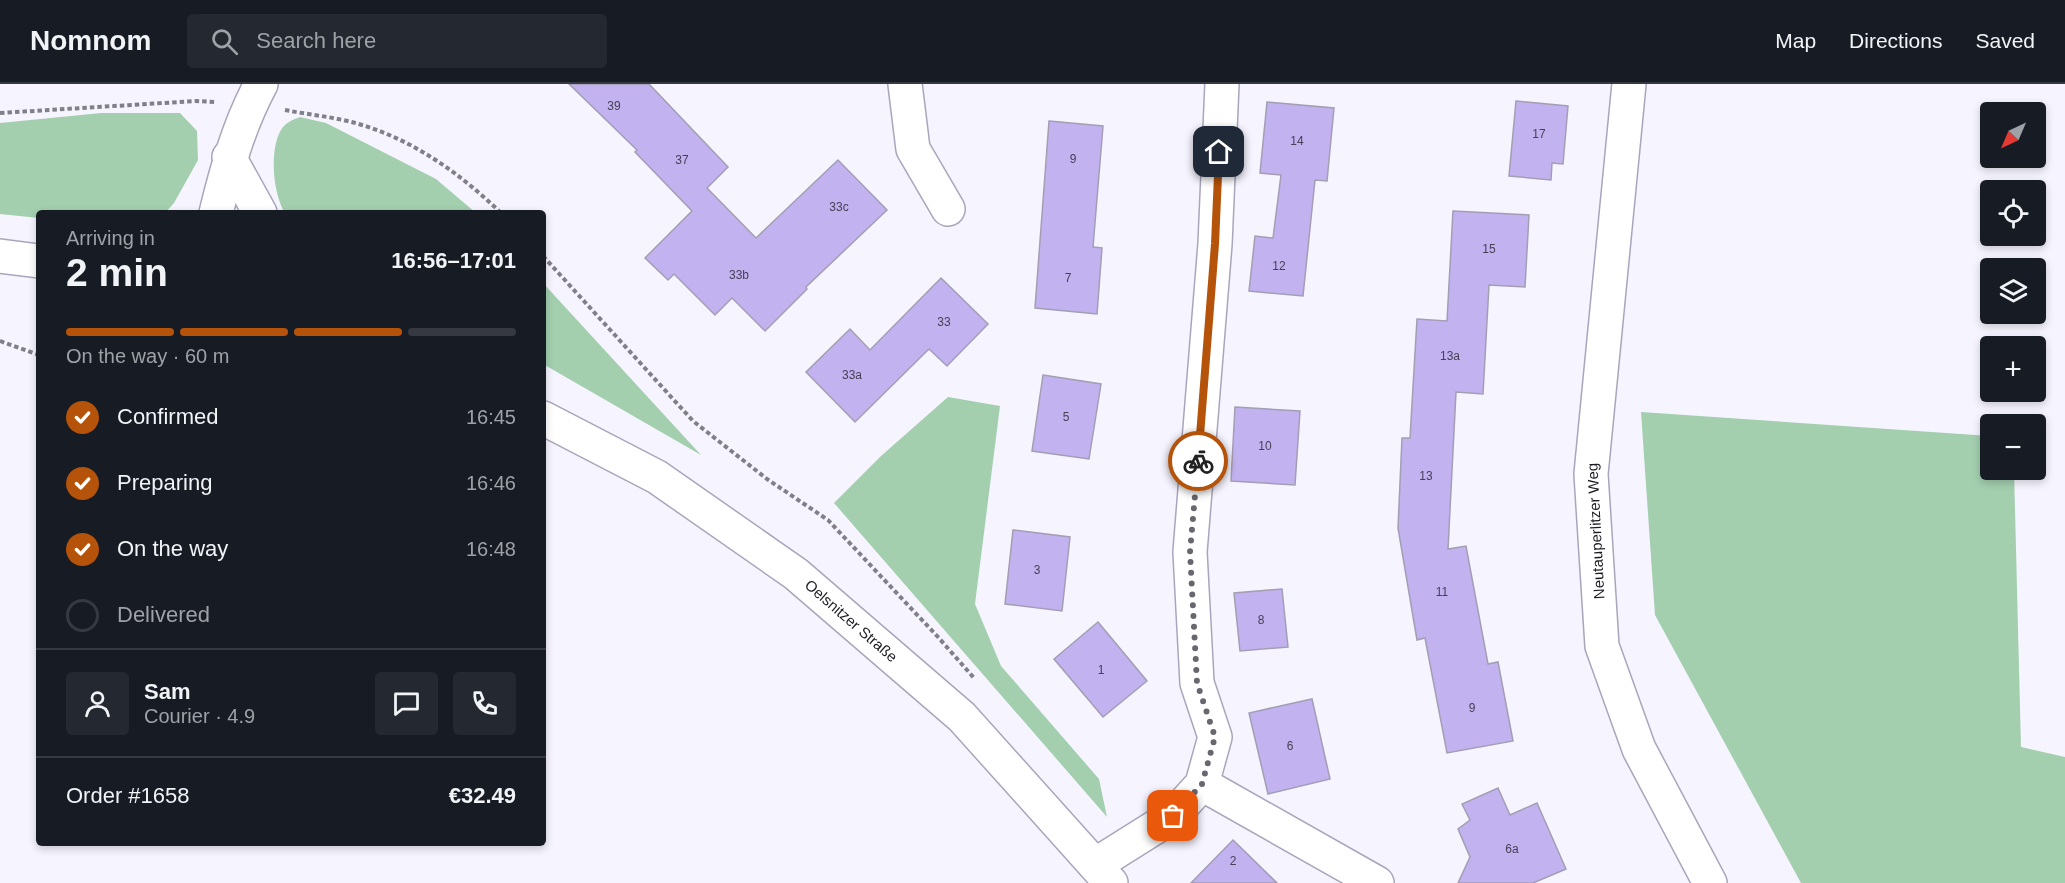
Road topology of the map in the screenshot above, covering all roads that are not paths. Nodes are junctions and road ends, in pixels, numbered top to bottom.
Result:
1 (905, 84) edge
2 (1222, 84) edge
3 (1629, 84) edge
4 (256, 94) edge
5 (229, 157) junction
6 (948, 209) dead end
7 (217, 210) edge
8 (258, 210) edge
9 (0, 256) edge
10 (36, 261) edge
11 (546, 420) edge
12 (1202, 784) junction
13 (1103, 874) edge
14 (1377, 883) edge
15 (1710, 883) edge

1 - 6 street
2 - 12 street
3 - 15 street, Neutauperlitzer Weg
4 - 5 street
5 - 7 street
5 - 8 street
9 - 10 street
11 - 13 street, Oelsnitzer Straße
12 - 13 street
12 - 14 street

